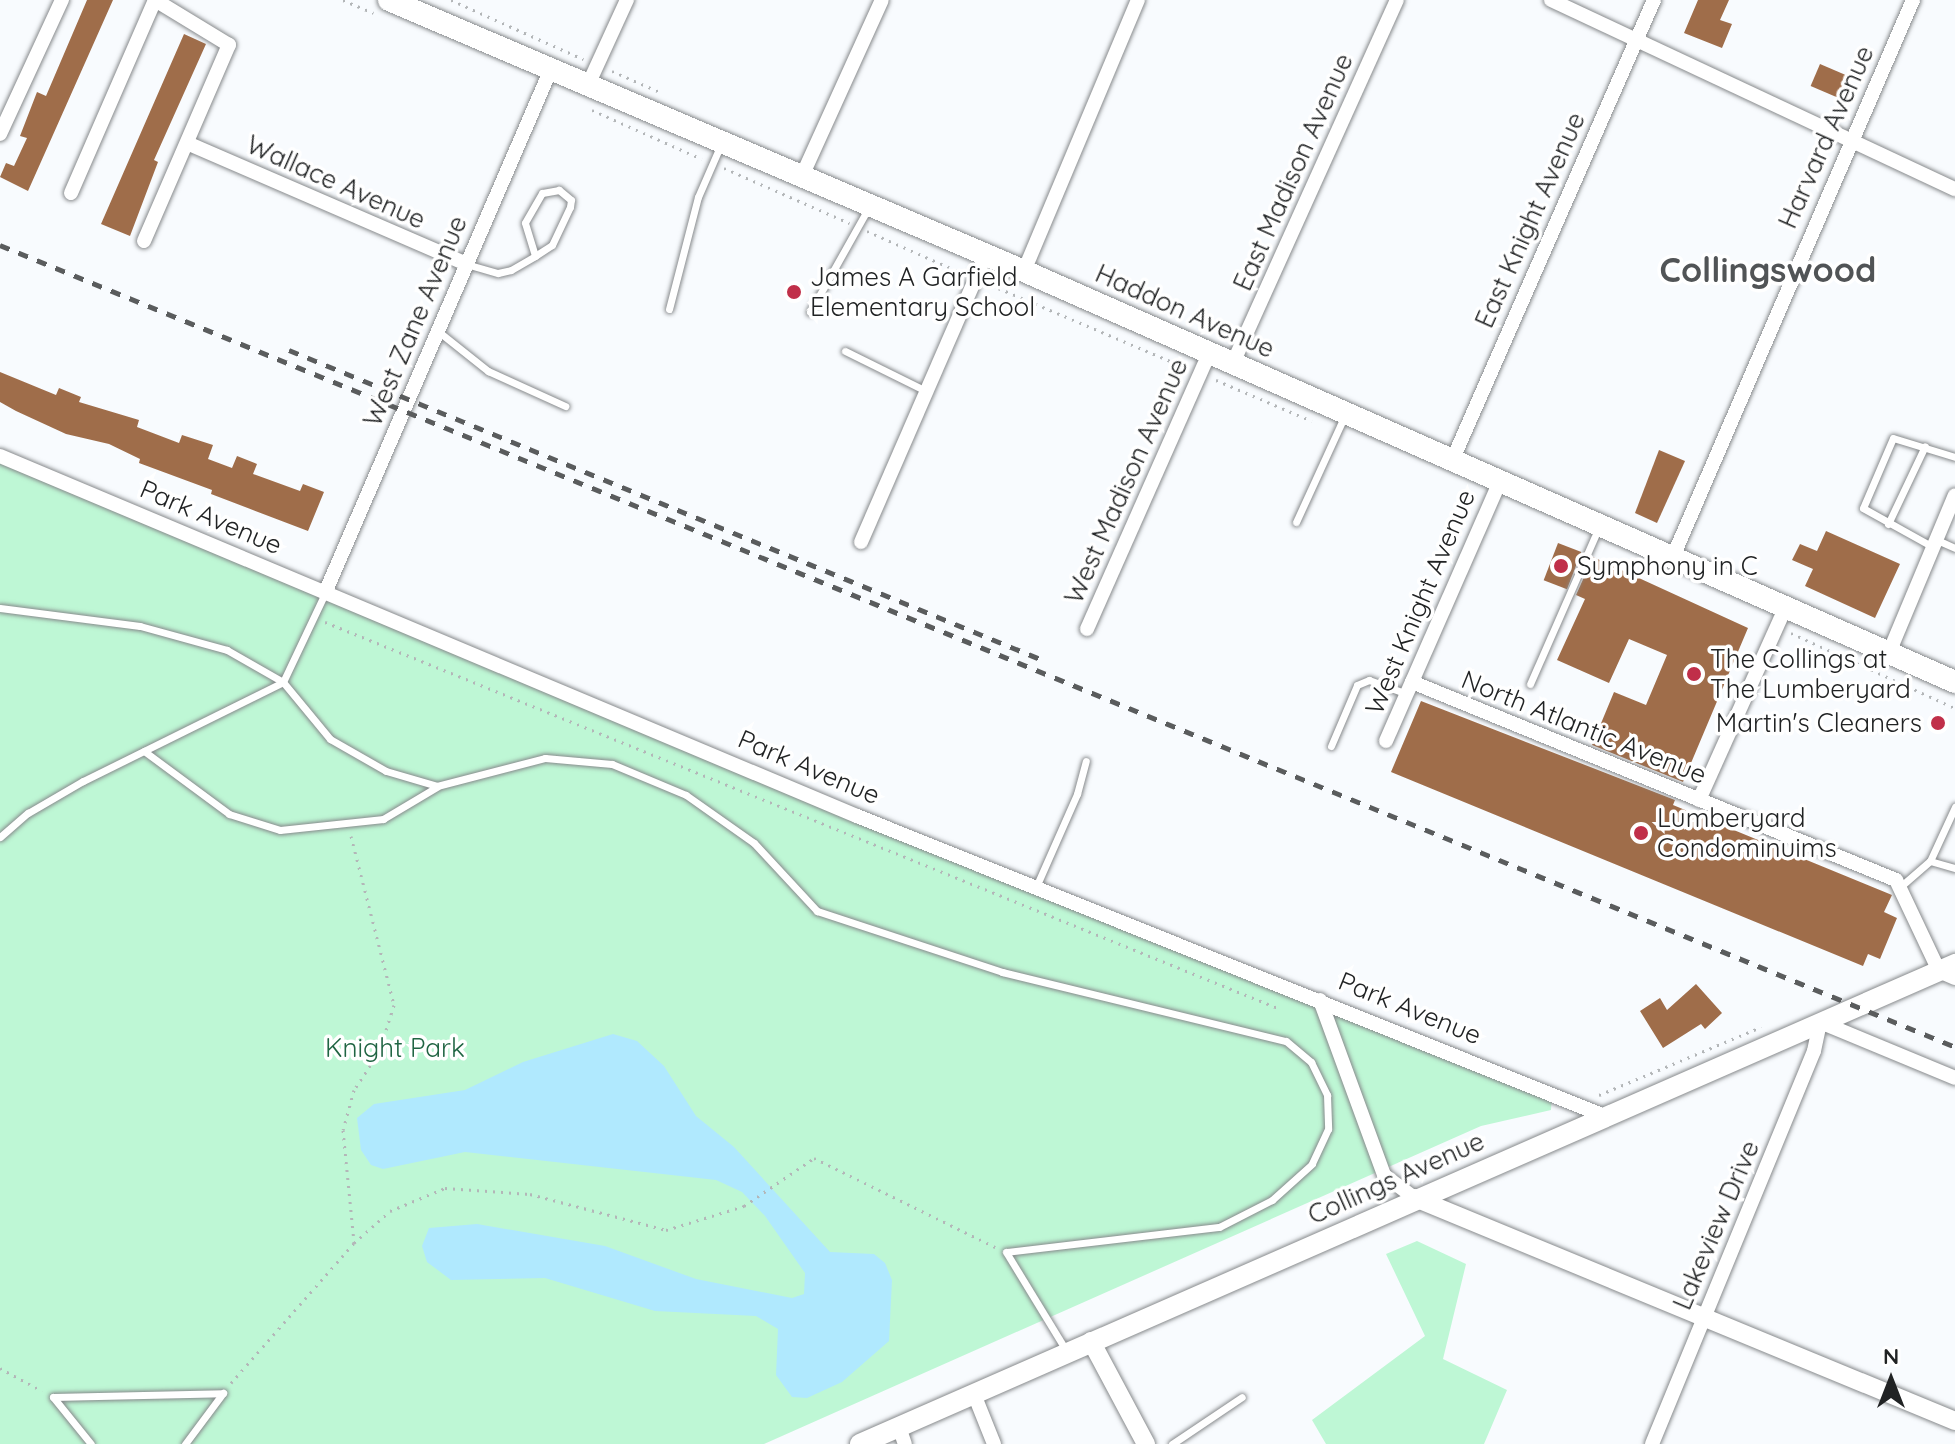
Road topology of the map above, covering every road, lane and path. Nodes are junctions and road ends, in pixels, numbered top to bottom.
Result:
1 (62, 0) edge
2 (155, 0) edge
3 (451, 0) edge
4 (627, 0) edge
5 (882, 0) edge
6 (1138, 0) edge
7 (1397, 0) edge
8 (1551, 0) edge
9 (1654, 0) edge
10 (1913, 0) edge
11 (391, 1) edge
12 (1637, 40) junction
13 (551, 69) junction
14 (590, 85) junction
15 (0, 134) edge
16 (1851, 141) junction
17 (722, 142) junction
18 (187, 143) junction
19 (712, 163) junction
20 (802, 176) junction
21 (1955, 189) edge
22 (71, 193) dead end
23 (870, 205) junction
24 (859, 227) junction
25 (144, 241) dead end
26 (986, 255) junction
27 (535, 256) junction
28 (466, 264) junction
29 (1024, 271) junction
30 (976, 279) junction
31 (669, 309) dead end
32 (810, 312) dead end
33 (437, 331) junction
34 (845, 351) dead end
35 (1210, 352) junction
36 (1233, 363) junction
37 (1200, 374) junction
38 (927, 392) junction
39 (565, 406) dead end
40 (1346, 413) junction
41 (1925, 446) junction
42 (0, 456) edge
43 (1955, 457) edge
44 (1452, 461) junction
45 (1499, 483) junction
46 (1955, 495) edge
47 (1296, 522) dead end
48 (1888, 524) junction
49 (1599, 527) junction
50 (861, 542) dead end
51 (1935, 544) junction
52 (1955, 548) edge
53 (1672, 559) junction
54 (325, 593) junction
55 (0, 608) edge
56 (1785, 609) junction
57 (314, 618) junction
58 (1087, 629) dead end
59 (1888, 655) junction
60 (283, 682) junction
61 (1955, 682) edge
62 (1530, 684) dead end
63 (1409, 688) junction
64 (1386, 741) dead end
65 (1331, 746) dead end
66 (144, 751) junction
67 (1086, 761) dead end
68 (437, 786) junction
69 (1699, 800) junction
70 (1955, 807) edge
71 (348, 825) junction
72 (0, 837) edge
73 (1930, 861) junction
74 (1955, 868) edge
75 (1036, 887) junction
76 (1900, 887) junction
77 (1950, 971) edge
78 (1320, 1000) junction
79 (1278, 1008) dead end
80 (1772, 1022) dead end
81 (1820, 1022) junction
82 (1955, 1078) edge
83 (1600, 1105) junction
84 (1415, 1198) junction
85 (354, 1243) junction
86 (1006, 1252) junction
87 (1703, 1319) junction
88 (1091, 1341) junction
89 (1067, 1352) junction
90 (0, 1368) edge
91 (223, 1393) junction
92 (974, 1394) junction
93 (53, 1397) junction
94 (1242, 1397) dead end
95 (1955, 1421) edge
96 (902, 1435) edge
97 (91, 1444) edge
98 (185, 1444) edge
99 (860, 1444) edge
100 (994, 1444) edge
101 (1146, 1444) edge
102 (1172, 1444) edge
103 (1652, 1444) edge

1 - 15 street
2 - 18 street
2 - 22 street
3 - 14 path
4 - 14 street
5 - 20 street
6 - 29 street
7 - 36 street, East Madison Avenue
8 - 12 street
9 - 12 street, East Knight Avenue
10 - 16 street, Harvard Avenue
11 - 13 main road, Haddon Avenue
12 - 16 street
12 - 44 street, East Knight Avenue
13 - 14 main road, Haddon Avenue
13 - 28 street, West Zane Avenue
14 - 17 main road, Haddon Avenue
14 - 19 path
16 - 21 street
16 - 53 street, Harvard Avenue
17 - 19 lane
17 - 20 main road, Haddon Avenue
18 - 25 street
18 - 28 street, Wallace Avenue
19 - 24 path
19 - 31 lane
20 - 23 main road, Haddon Avenue
23 - 24 lane
23 - 26 main road, Haddon Avenue
24 - 30 path
24 - 32 lane
26 - 29 main road, Haddon Avenue
26 - 30 street
27 - 27 lane
27 - 28 lane
28 - 33 street, West Zane Avenue
29 - 35 main road, Haddon Avenue
30 - 37 path
30 - 38 street
33 - 39 lane
33 - 54 street, West Zane Avenue
34 - 38 lane
35 - 36 main road, Haddon Avenue
35 - 37 street, West Madison Avenue
36 - 40 main road, Haddon Avenue
37 - 58 street, West Madison Avenue
38 - 50 street
40 - 44 main road, Haddon Avenue
40 - 47 lane
41 - 43 lane
41 - 48 lane
41 - 48 lane
42 - 54 street, Park Avenue
44 - 45 main road, Haddon Avenue
45 - 49 main road, Haddon Avenue
45 - 63 street, West Knight Avenue
46 - 51 street
48 - 51 lane
49 - 53 main road, Haddon Avenue
49 - 62 lane
51 - 52 lane
51 - 59 street
53 - 56 main road, Haddon Avenue
54 - 57 lane
54 - 75 street, Park Avenue
55 - 60 lane
56 - 59 main road, Haddon Avenue
56 - 69 street
57 - 60 lane
57 - 79 path
59 - 61 main road, Haddon Avenue
60 - 66 lane
60 - 68 lane
63 - 64 street, West Knight Avenue
63 - 65 lane
63 - 69 street, North Atlantic Avenue
66 - 71 lane
66 - 72 lane
67 - 75 lane
68 - 71 lane
68 - 86 lane
69 - 76 street, North Atlantic Avenue
70 - 73 lane
71 - 85 path
73 - 74 lane
73 - 76 lane
75 - 78 street, Park Avenue
76 - 77 street
77 - 81 main road, Collings Avenue
78 - 83 street, Park Avenue
78 - 84 street
80 - 83 path
81 - 82 street
81 - 83 main road, Collings Avenue
81 - 87 street, Lakeview Drive
83 - 84 main road, Collings Avenue
84 - 87 street
84 - 88 main road, Collings Avenue
85 - 86 path
85 - 91 path
86 - 89 lane
87 - 95 street
87 - 103 street, Lakeview Drive
88 - 89 main road, Collings Avenue
88 - 101 street
89 - 92 main road, Collings Avenue
90 - 93 path
91 - 93 lane
91 - 98 lane
92 - 96 main road, Collings Avenue
92 - 100 street
93 - 97 lane
94 - 102 lane
96 - 99 main road, Collings Avenue

